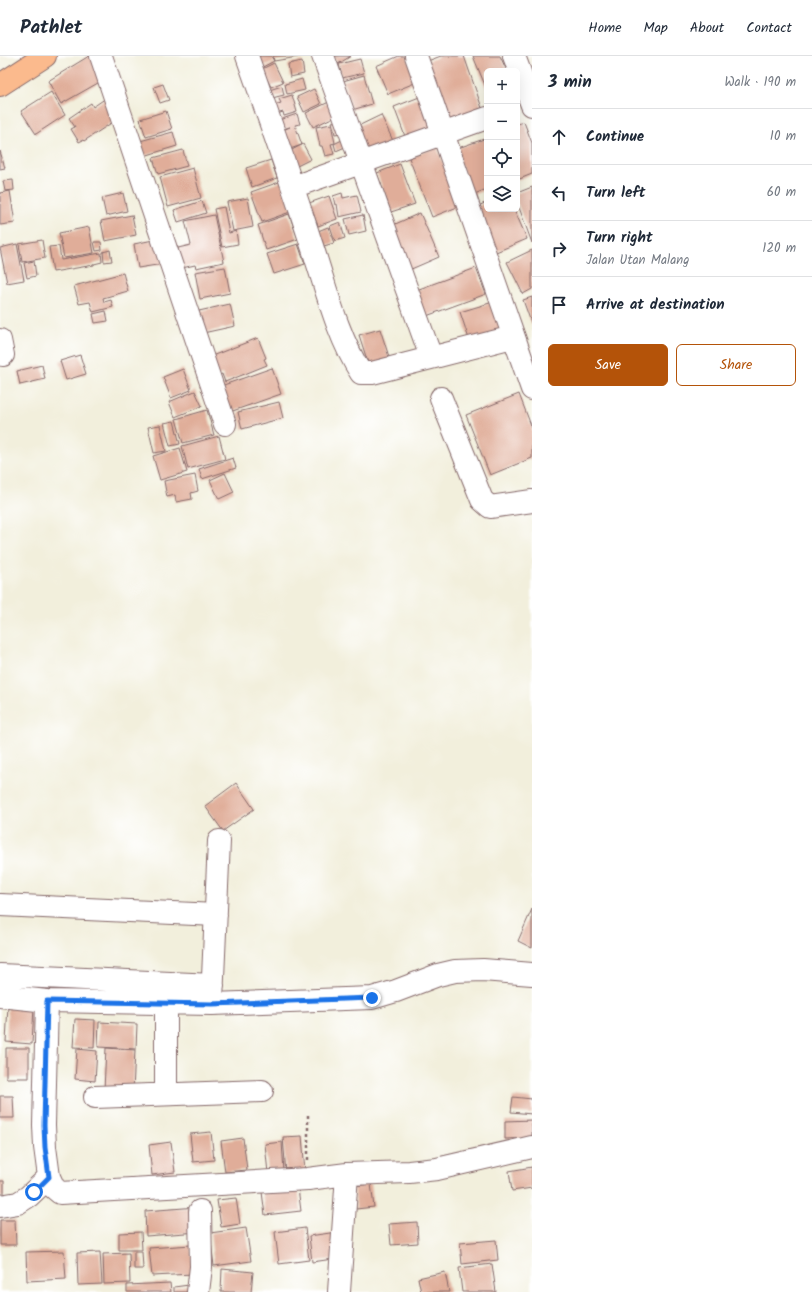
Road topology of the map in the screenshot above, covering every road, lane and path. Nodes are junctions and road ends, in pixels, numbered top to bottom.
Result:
1 (45, 56) edge
2 (101, 56) edge
3 (247, 56) edge
4 (323, 56) edge
5 (416, 56) edge
6 (514, 56) edge
7 (0, 85) edge
8 (528, 104) edge
9 (484, 119) edge
10 (444, 134) junction
11 (361, 163) junction
12 (293, 187) junction
13 (513, 337) junction
14 (431, 357) junction
15 (532, 389) edge
16 (441, 398) dead end
17 (224, 424) dead end
18 (532, 501) edge
19 (219, 841) dead end
20 (0, 905) edge
21 (216, 915) junction
22 (532, 974) edge
23 (0, 975) edge
24 (212, 994) junction
25 (0, 996) edge
26 (47, 1001) junction
27 (166, 1003) junction
28 (262, 1091) dead end
29 (166, 1094) junction
30 (95, 1096) dead end
31 (308, 1114) dead end
32 (532, 1147) edge
33 (347, 1174) junction
34 (49, 1177) junction
35 (308, 1179) junction
36 (0, 1206) edge
37 (200, 1211) dead end
38 (198, 1292) edge
39 (339, 1292) edge

1 - 7 main road
2 - 17 street
3 - 12 street
4 - 11 street
5 - 10 street
6 - 8 street
9 - 10 street
10 - 11 street
10 - 13 street
11 - 12 street
11 - 14 street
12 - 14 street
13 - 14 street
13 - 15 street
16 - 18 street
19 - 21 street
20 - 21 street
21 - 24 street
22 - 24 street
23 - 24 street
24 - 27 street
25 - 26 street
26 - 27 street
26 - 34 street
27 - 29 street
28 - 29 street
29 - 30 street
31 - 35 path
32 - 33 street
33 - 35 street
33 - 39 street
34 - 35 street
34 - 36 street
37 - 38 street

